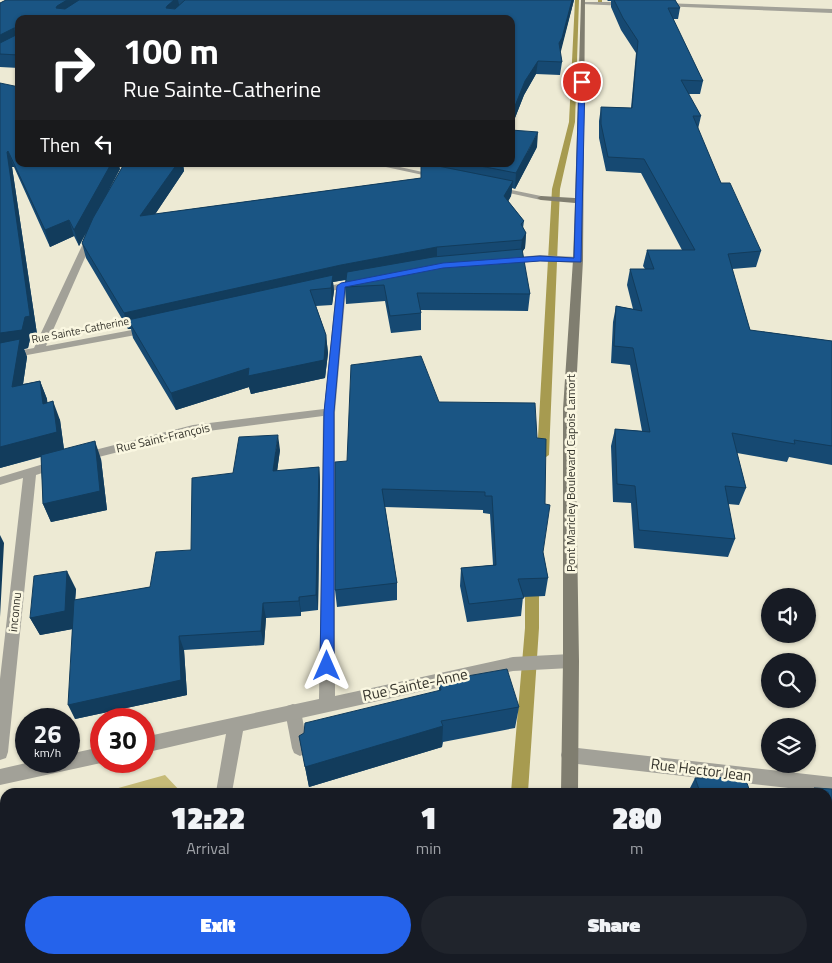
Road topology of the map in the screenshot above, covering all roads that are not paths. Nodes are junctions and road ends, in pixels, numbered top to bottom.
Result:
1 (583, 1) edge
2 (633, 4) edge
3 (653, 5) edge
4 (832, 11) edge
5 (391, 167) edge
6 (444, 178) edge
7 (482, 186) edge
8 (580, 201) junction
9 (97, 223) edge
10 (578, 260) junction
11 (501, 261) edge
12 (369, 280) edge
13 (341, 286) junction
14 (313, 292) edge
15 (163, 327) edge
16 (38, 352) junction
17 (0, 358) edge
18 (329, 412) junction
19 (30, 471) junction
20 (0, 481) edge
21 (571, 661) junction
22 (327, 704) junction
23 (293, 711) junction
24 (236, 724) junction
25 (155, 742) edge
26 (300, 748) edge
27 (0, 752) edge
28 (569, 755) junction
29 (90, 757) edge
30 (0, 777) edge
31 (832, 785) edge
32 (225, 788) edge
33 (569, 788) edge

1 - 2 street
1 - 8 street, Pont Maricley Boulevard Capois Lamort
3 - 4 street
5 - 6 street
7 - 8 street
8 - 10 street, Pont Maricley Boulevard Capois Lamort
9 - 16 street
10 - 11 street
10 - 21 street, Pont Maricley Boulevard Capois Lamort
12 - 13 street
13 - 14 street
13 - 18 street
15 - 16 street, Rue Sainte-Catherine
16 - 17 street, Rue Sainte-Catherine
18 - 19 street, Rue Saint-François
18 - 22 street
19 - 20 street, Rue Saint-François
19 - 27 street, inconnu
21 - 22 street, Rue Sainte-Anne
21 - 28 street, Pont Maricley Boulevard Capois Lamort
22 - 23 street, Rue Sainte-Anne
23 - 24 street, Rue Sainte-Anne
23 - 26 street
24 - 25 street, Rue Sainte-Anne
24 - 32 street
28 - 31 street, Rue Hector Jean
28 - 33 street, Pont Maricley Boulevard Capois Lamort
29 - 30 street

